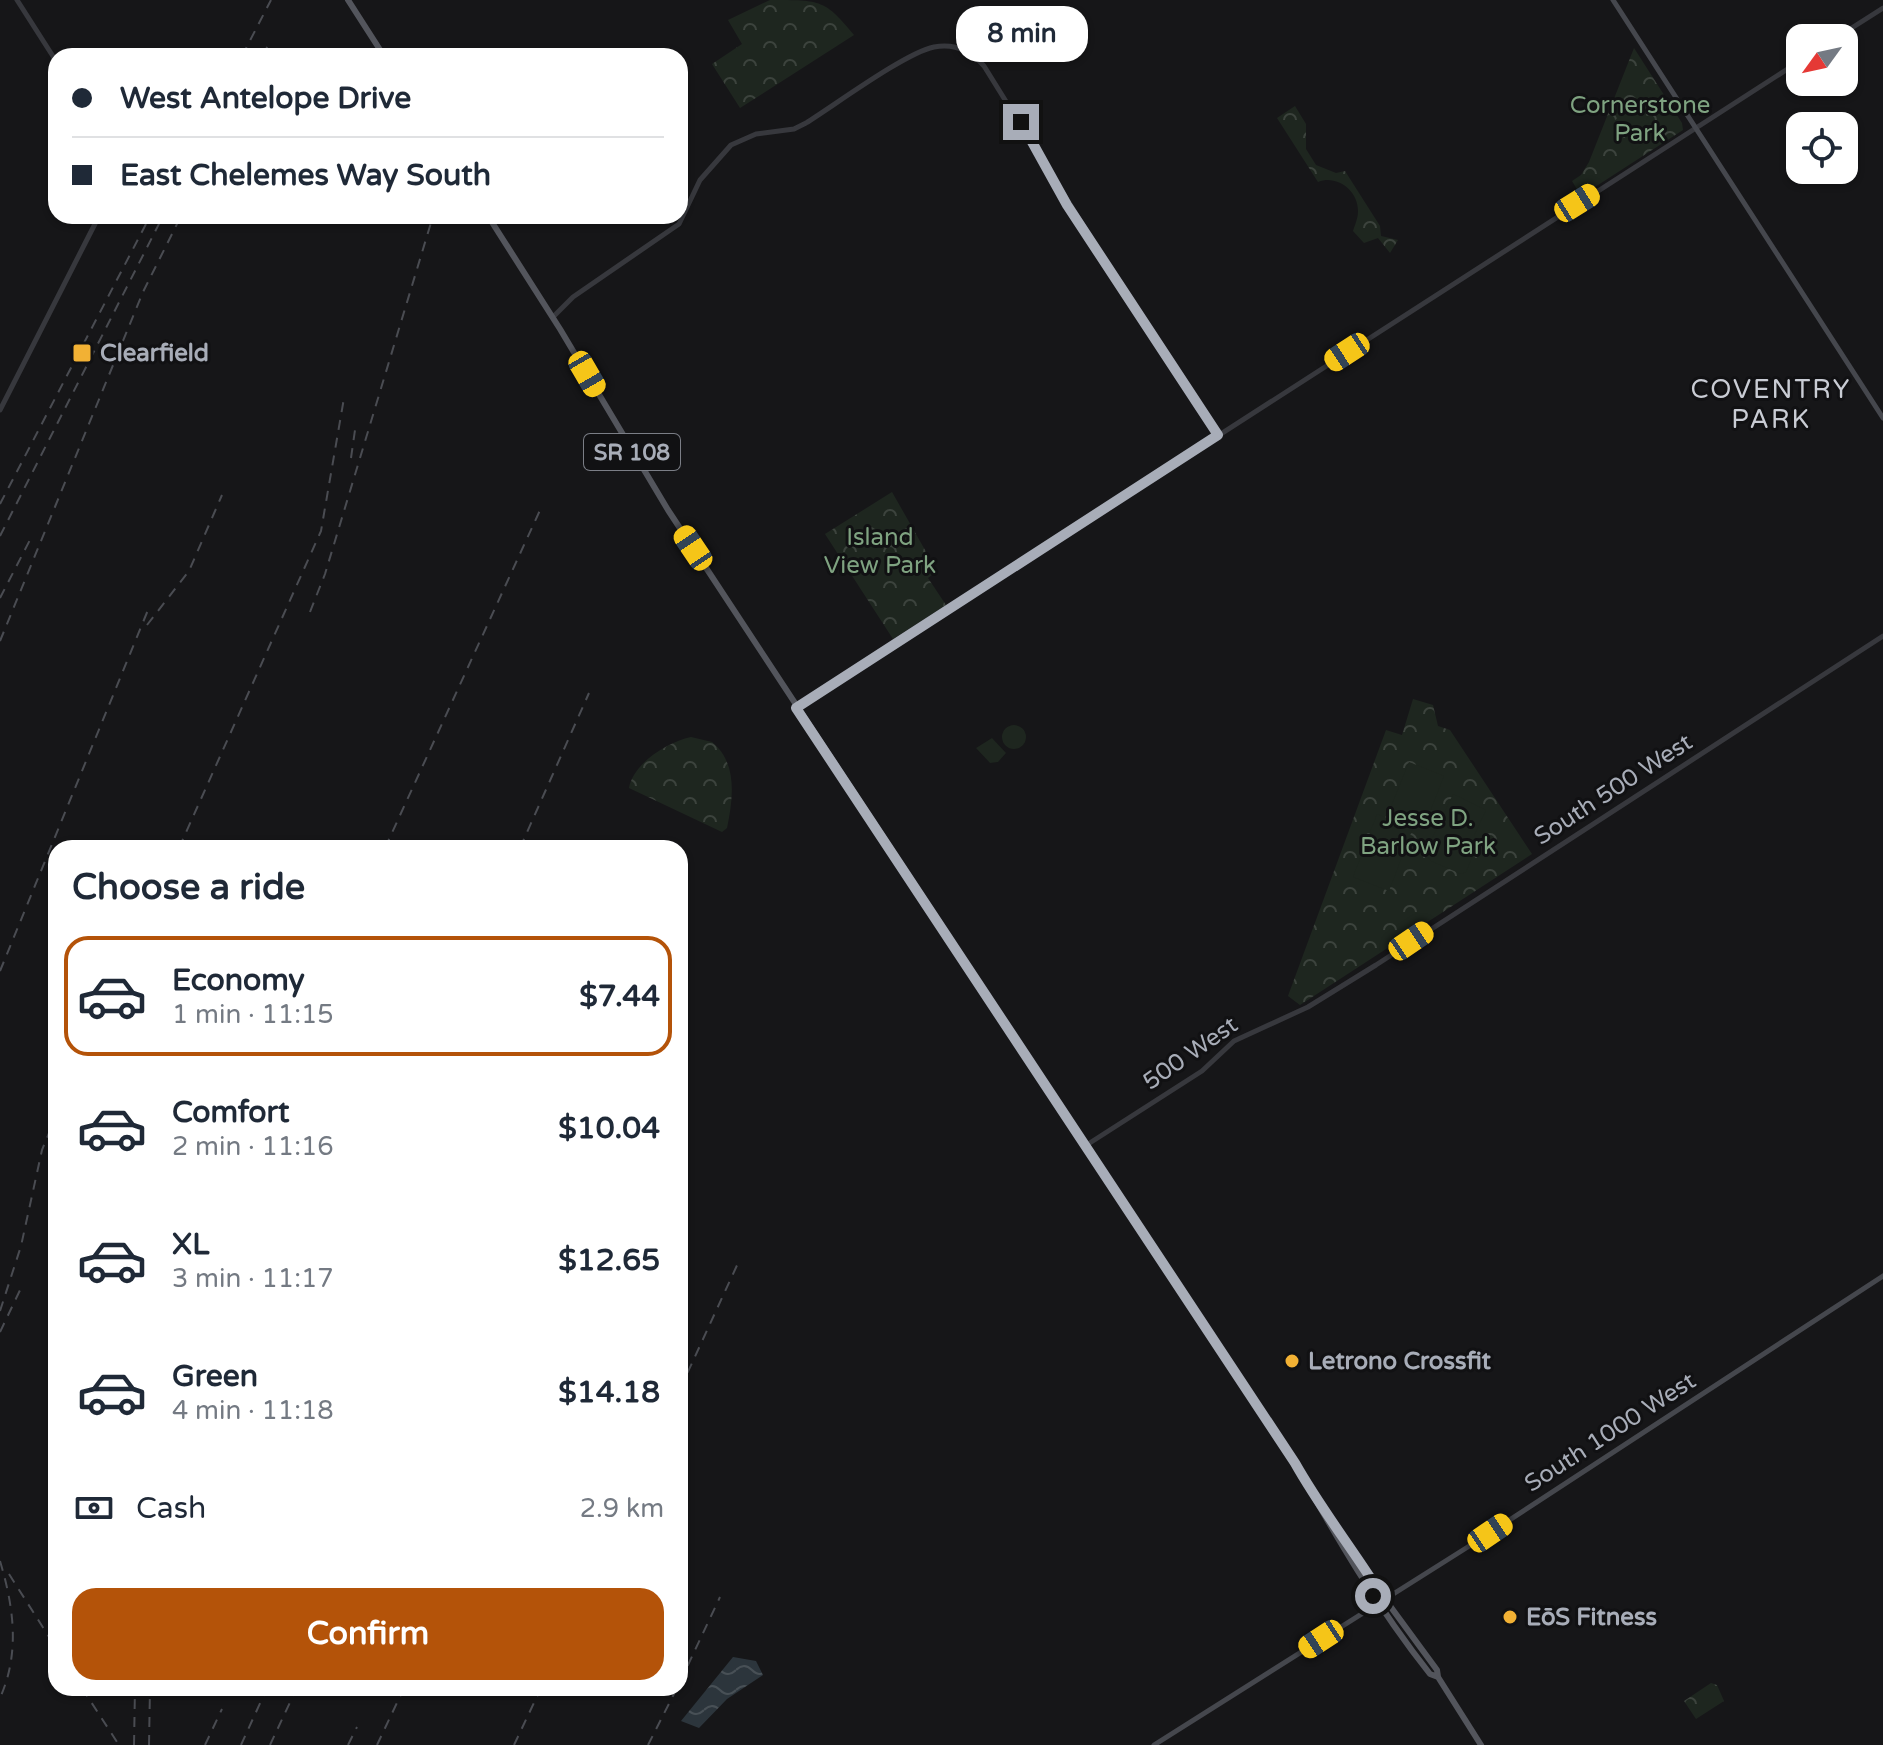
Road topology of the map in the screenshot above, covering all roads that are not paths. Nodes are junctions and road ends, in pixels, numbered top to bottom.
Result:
1 (17, 0) edge
2 (348, 0) edge
3 (1613, 0) edge
4 (1883, 8) edge
5 (1858, 24) edge
6 (48, 48) edge
7 (379, 48) edge
8 (1786, 70) edge
9 (1695, 129) junction
10 (688, 209) edge
11 (95, 224) edge
12 (493, 224) edge
13 (679, 224) edge
14 (553, 317) junction
15 (0, 410) edge
16 (1883, 418) edge
17 (1218, 435) junction
18 (1883, 636) edge
19 (796, 708) junction
20 (1322, 999) joint
21 (1085, 1146) junction
22 (1883, 1276) edge
23 (1380, 1601) junction
24 (1154, 1745) edge
25 (1481, 1745) edge

1 - 6 street
2 - 7 main road
3 - 9 main road
4 - 5 street
8 - 9 street
9 - 16 main road
9 - 17 street
10 - 17 street
11 - 15 street
12 - 14 main road, SR 108
13 - 14 street
14 - 19 main road, SR 108
17 - 19 street
18 - 20 street, South 500 West
19 - 21 main road, SR 108
20 - 21 street, 500 West
21 - 23 main road, SR 108
22 - 23 main road, South 1000 West
23 - 24 main road, South 1000 West
23 - 25 main road, SR 108

